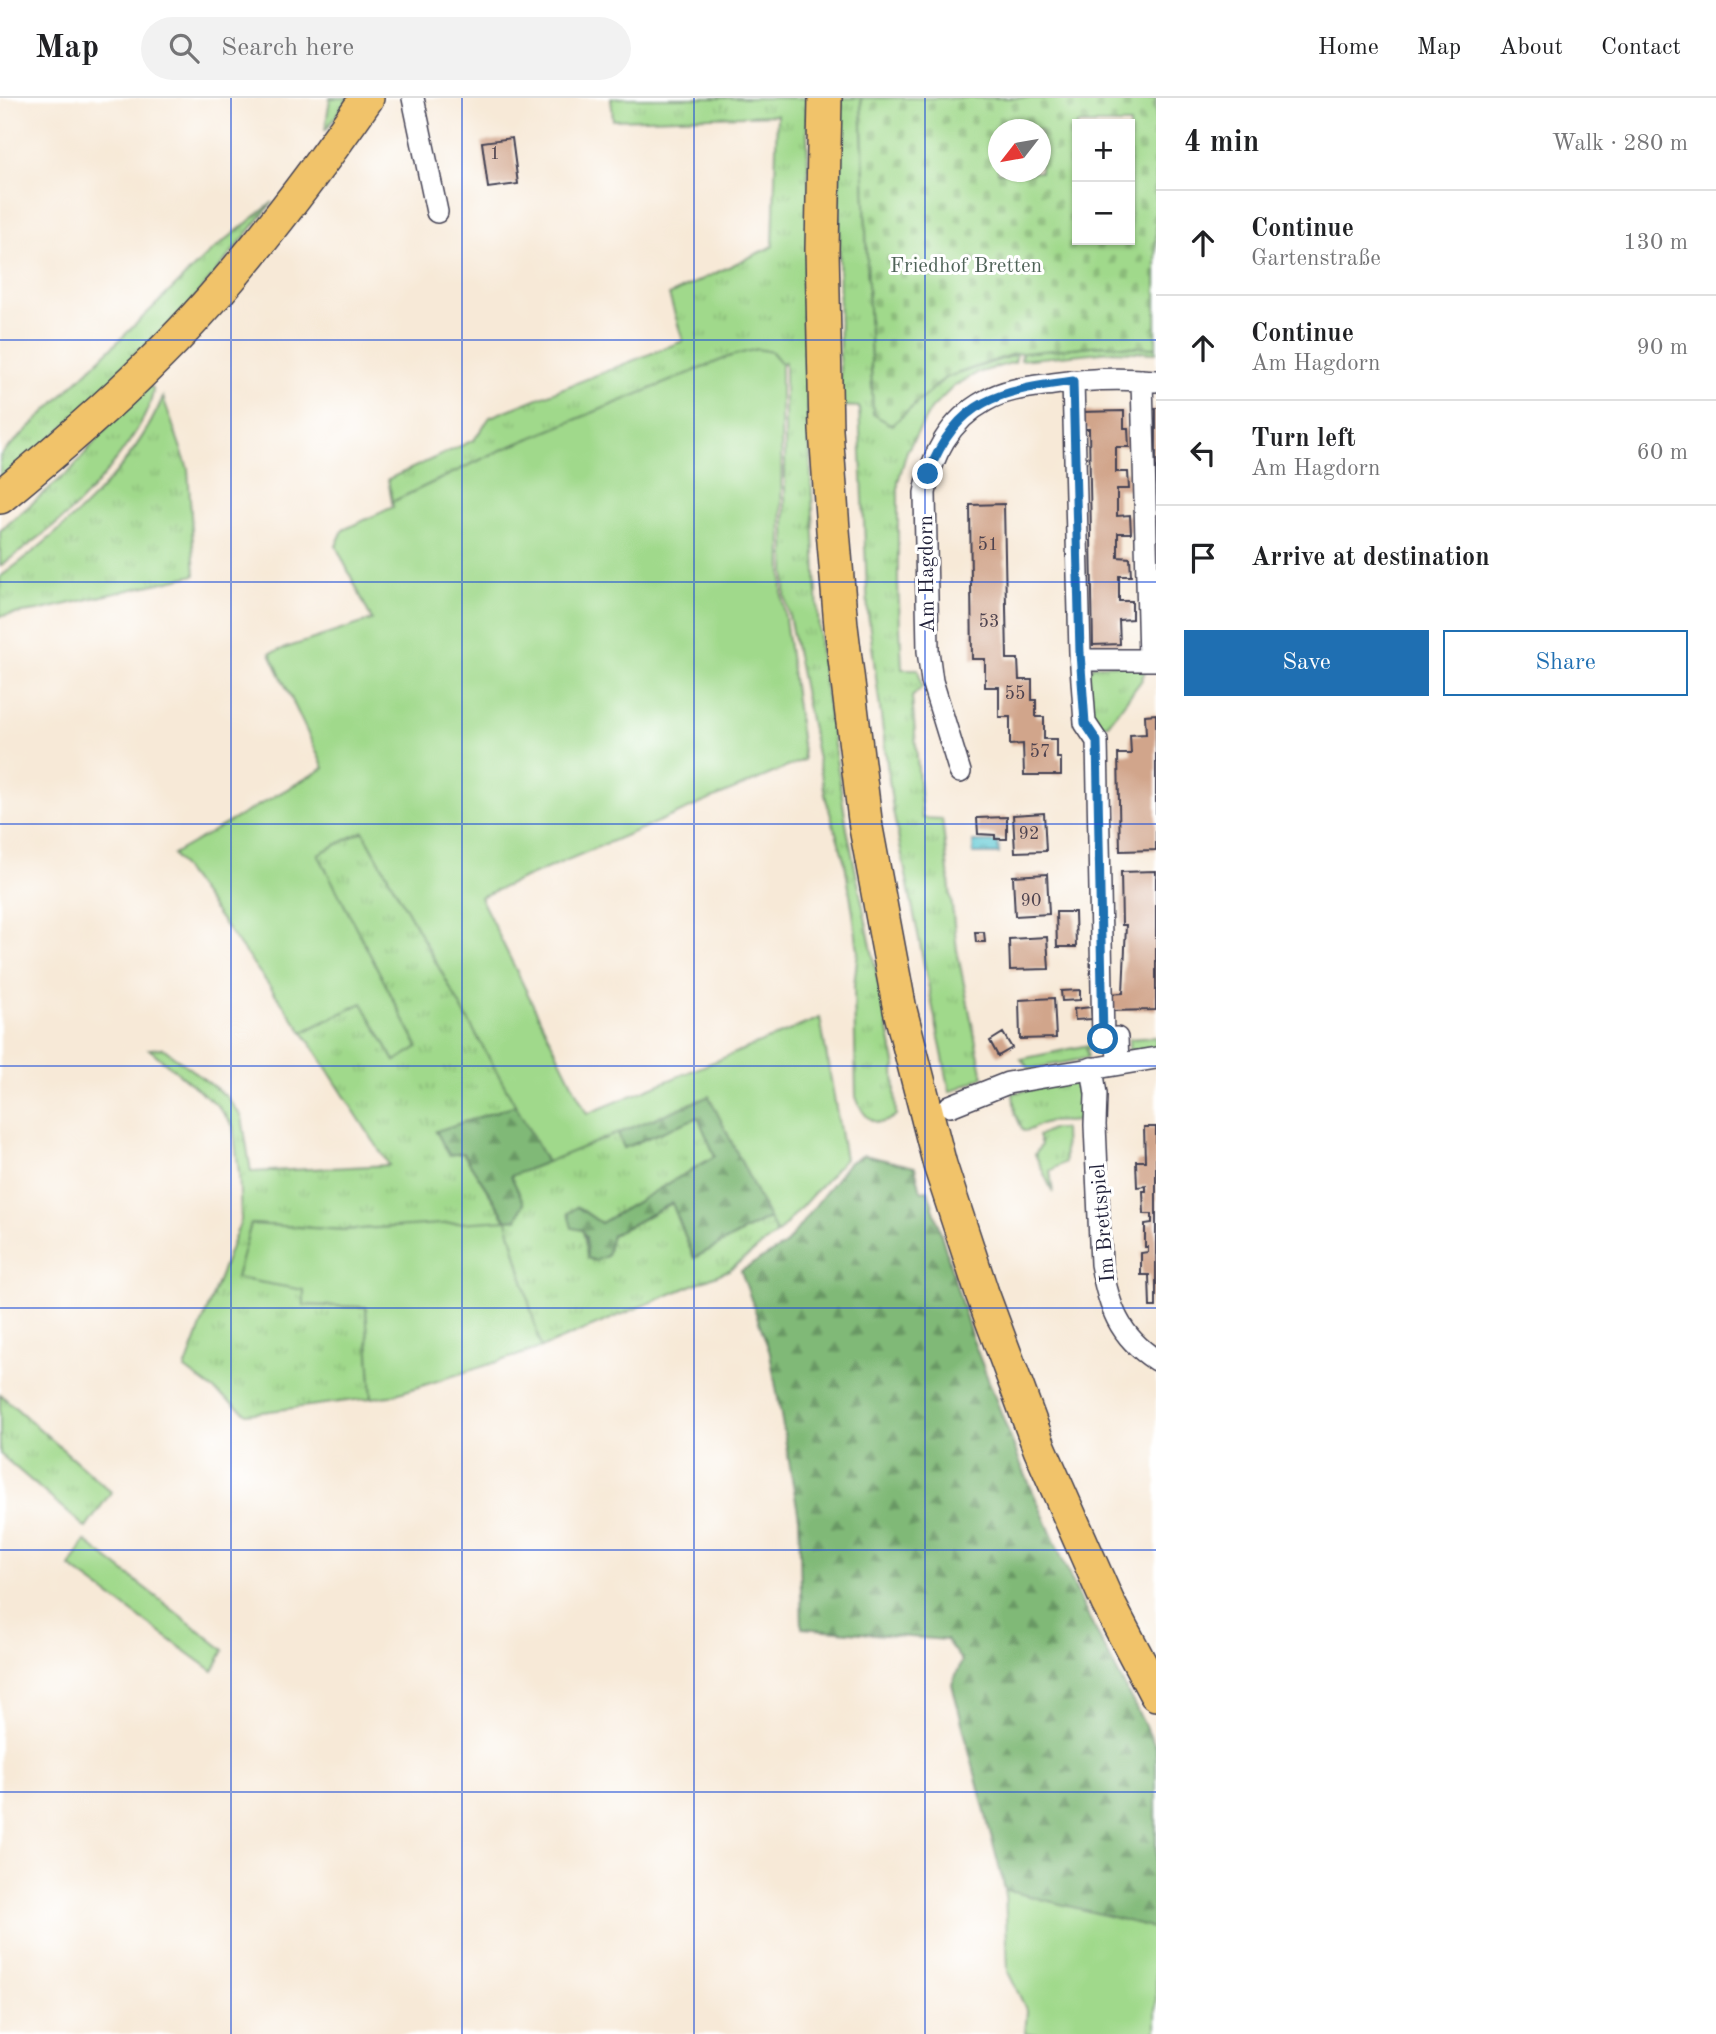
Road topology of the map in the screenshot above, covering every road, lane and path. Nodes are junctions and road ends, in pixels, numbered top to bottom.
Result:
1 (367, 98) edge
2 (413, 98) edge
3 (825, 98) edge
4 (437, 212) dead end
5 (1149, 380) edge
6 (1073, 381) junction
7 (0, 497) edge
8 (1082, 660) junction
9 (1153, 660) edge
10 (960, 772) dead end
11 (1156, 1058) edge
12 (1118, 1064) junction
13 (1092, 1068) junction
14 (950, 1106) dead end
15 (1156, 1360) edge
16 (1156, 1694) edge

1 - 7 main road
2 - 4 street
3 - 16 main road
5 - 6 street, Am Hagdorn
5 - 9 street, Am Hagdorn
6 - 8 street
6 - 10 street, Am Hagdorn
8 - 9 street, Am Hagdorn
8 - 12 street
11 - 12 street
12 - 13 street
13 - 14 street
13 - 15 street, Im Brettspiel

